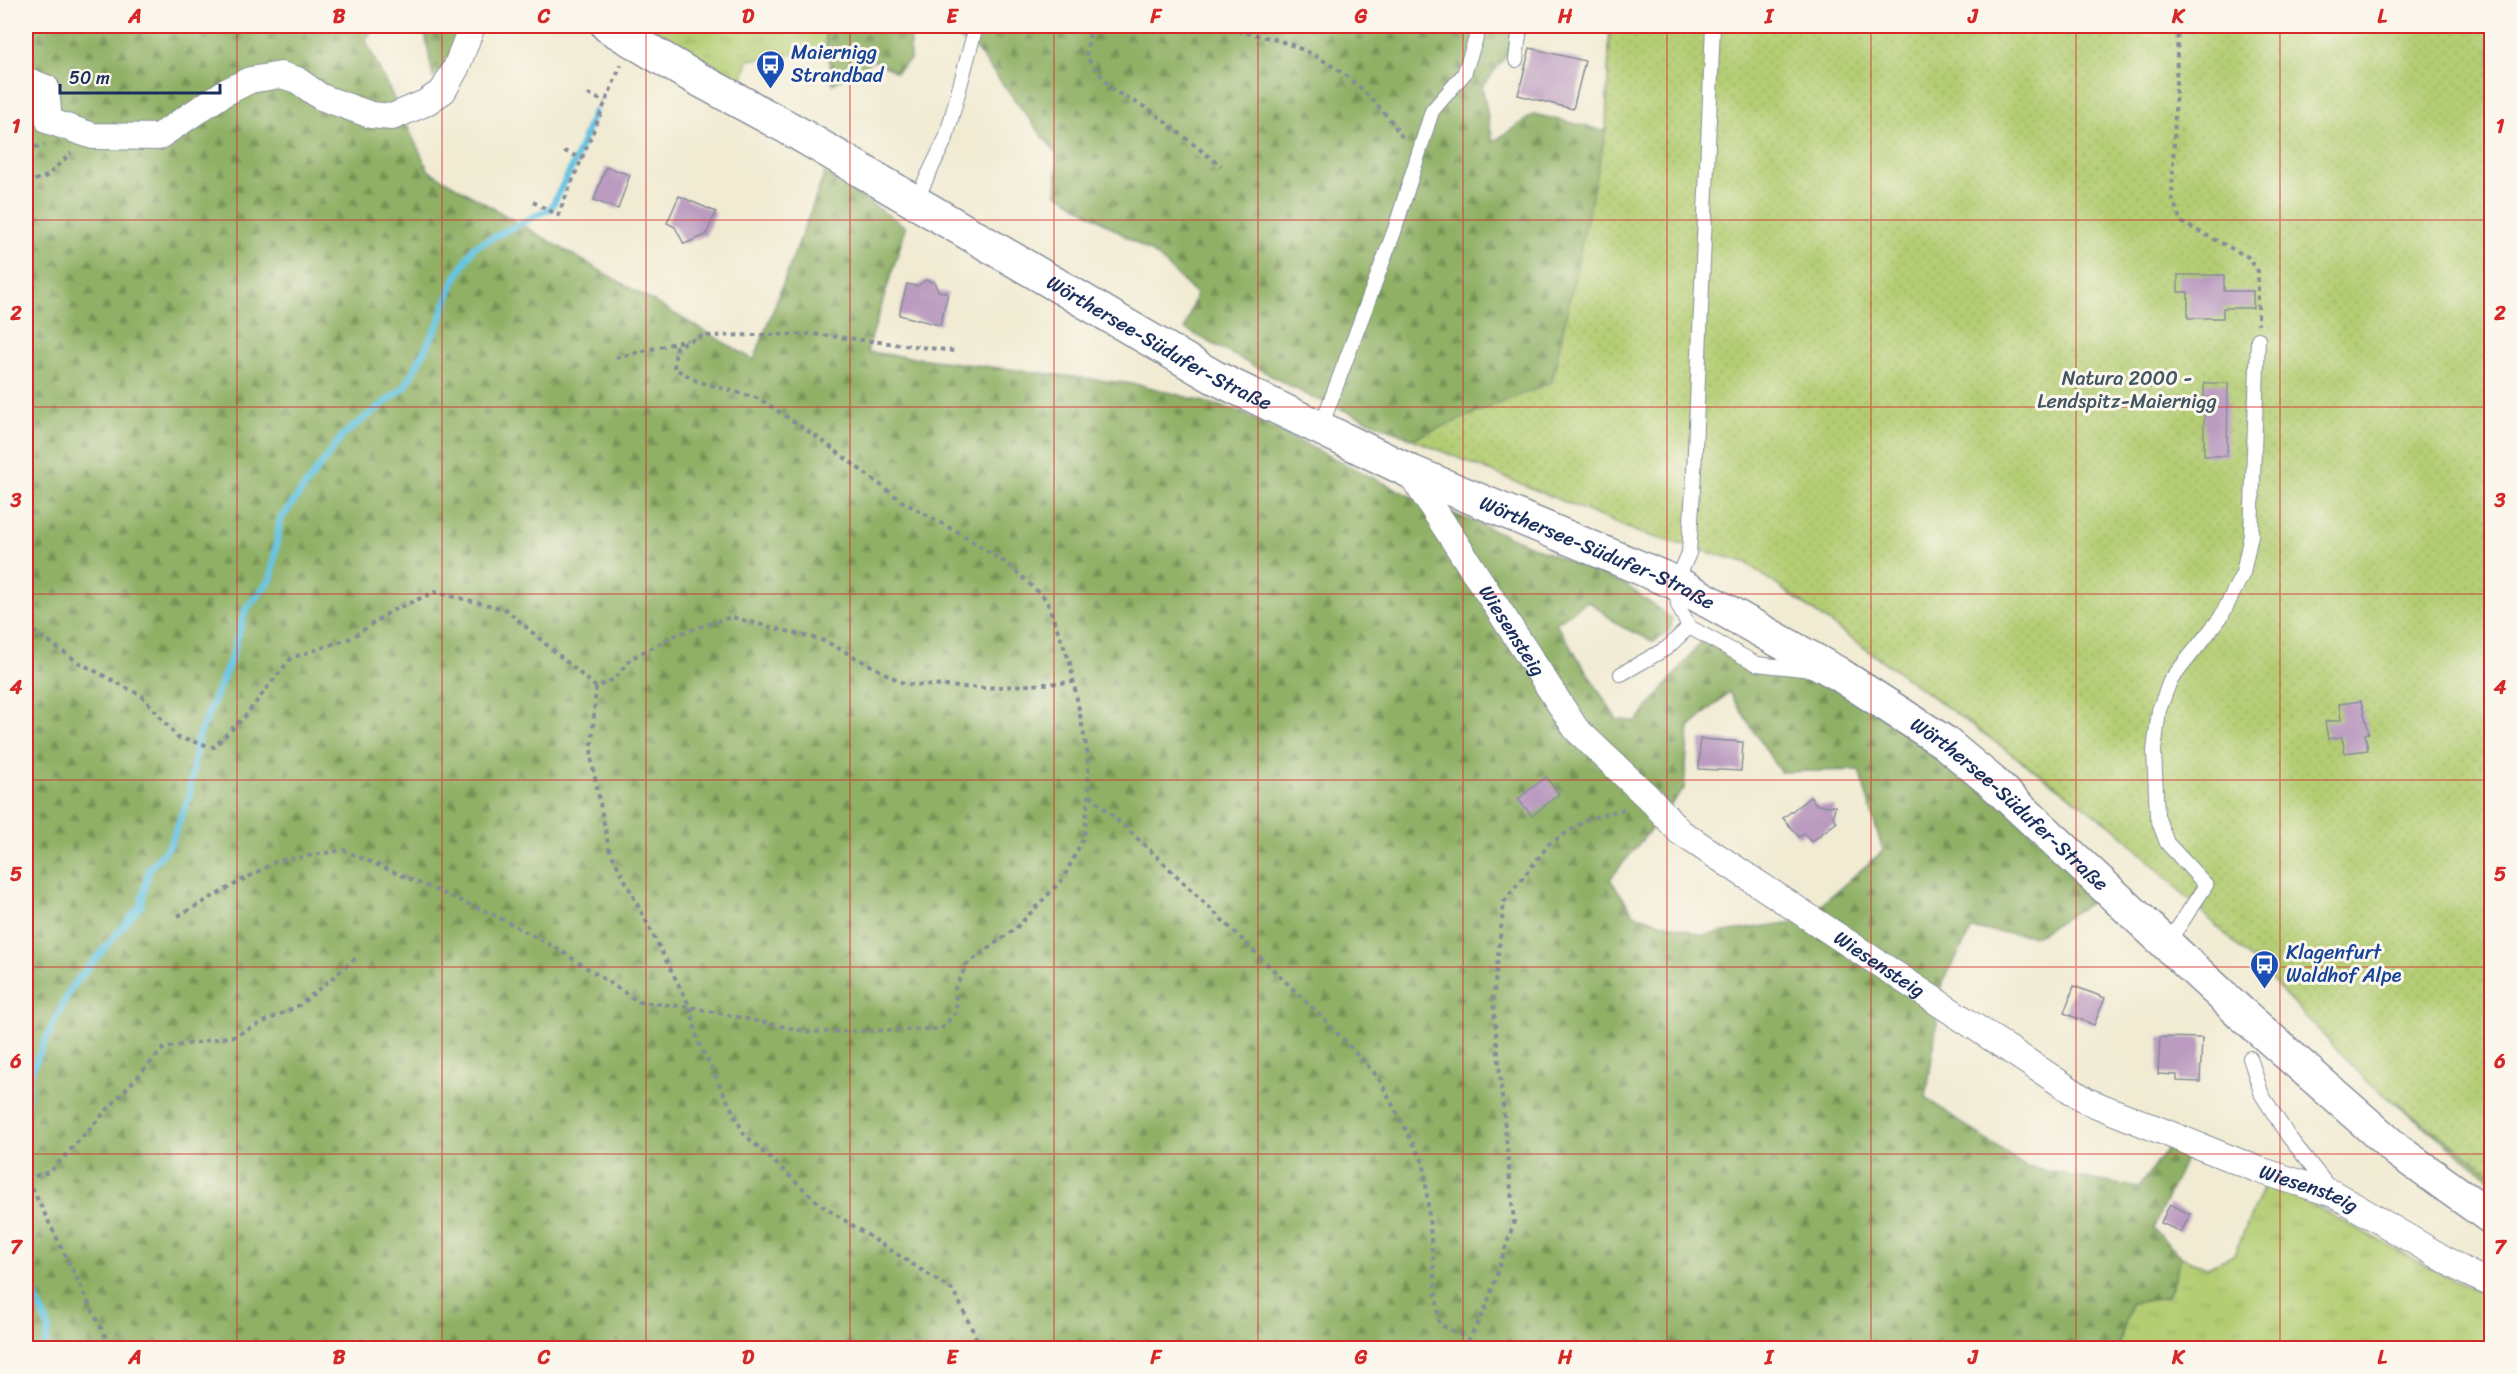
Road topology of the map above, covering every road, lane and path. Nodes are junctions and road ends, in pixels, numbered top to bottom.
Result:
1 (472, 26) edge
2 (608, 26) edge
3 (976, 26) edge
4 (1094, 26) edge
5 (1220, 26) edge
6 (1480, 26) edge
7 (1520, 26) edge
8 (1713, 26) edge
9 (2178, 26) edge
10 (624, 57) dead end
11 (1516, 60) dead end
12 (26, 80) edge
13 (588, 94) dead end
14 (605, 102) junction
15 (93, 136) junction
16 (564, 151) dead end
17 (583, 159) junction
18 (1417, 159) junction
19 (1221, 166) dead end
20 (26, 183) edge
21 (533, 202) dead end
22 (915, 202) junction
23 (702, 336) junction
24 (2258, 339) joint
25 (954, 351) dead end
26 (616, 358) dead end
27 (1320, 429) junction
28 (1409, 471) junction
29 (1676, 583) junction
30 (26, 626) edge
31 (1689, 627) junction
32 (1837, 673) junction
33 (1621, 674) dead end
34 (1074, 682) junction
35 (596, 687) junction
36 (1089, 794) junction
37 (1653, 802) junction
38 (178, 916) dead end
39 (2168, 943) junction
40 (356, 958) dead end
41 (690, 1007) junction
42 (2250, 1058) dead end
43 (27, 1179) edge
44 (2334, 1194) junction
45 (2492, 1218) edge
46 (2492, 1284) edge
47 (1469, 1339) junction
48 (111, 1348) edge
49 (981, 1348) edge
50 (1468, 1348) edge

1 - 15 street
2 - 22 main road, Wörthersee-Südufer-Straße
3 - 22 lane
4 - 19 path
5 - 18 path
6 - 18 lane
7 - 11 lane
8 - 29 lane
9 - 24 path
10 - 14 path
12 - 15 street
13 - 14 path
14 - 17 path
15 - 20 path
16 - 17 path
17 - 21 path
18 - 27 lane
22 - 27 main road, Wörthersee-Südufer-Straße
23 - 25 path
23 - 26 path
23 - 34 path
24 - 39 lane
27 - 28 main road, Wörthersee-Südufer-Straße
28 - 29 main road, Wörthersee-Südufer-Straße
28 - 37 street, Wiesensteig
29 - 31 lane
29 - 32 main road, Wörthersee-Südufer-Straße
30 - 35 path
31 - 32 lane
31 - 33 lane
32 - 39 main road, Wörthersee-Südufer-Straße
34 - 35 path
34 - 36 path
35 - 41 path
36 - 41 path
36 - 47 path
37 - 44 street, Wiesensteig
37 - 47 path
38 - 41 path
39 - 45 main road, Wörthersee-Südufer-Straße
40 - 43 path
41 - 49 path
42 - 44 lane
43 - 48 path
44 - 46 street, Wiesensteig
47 - 50 path

